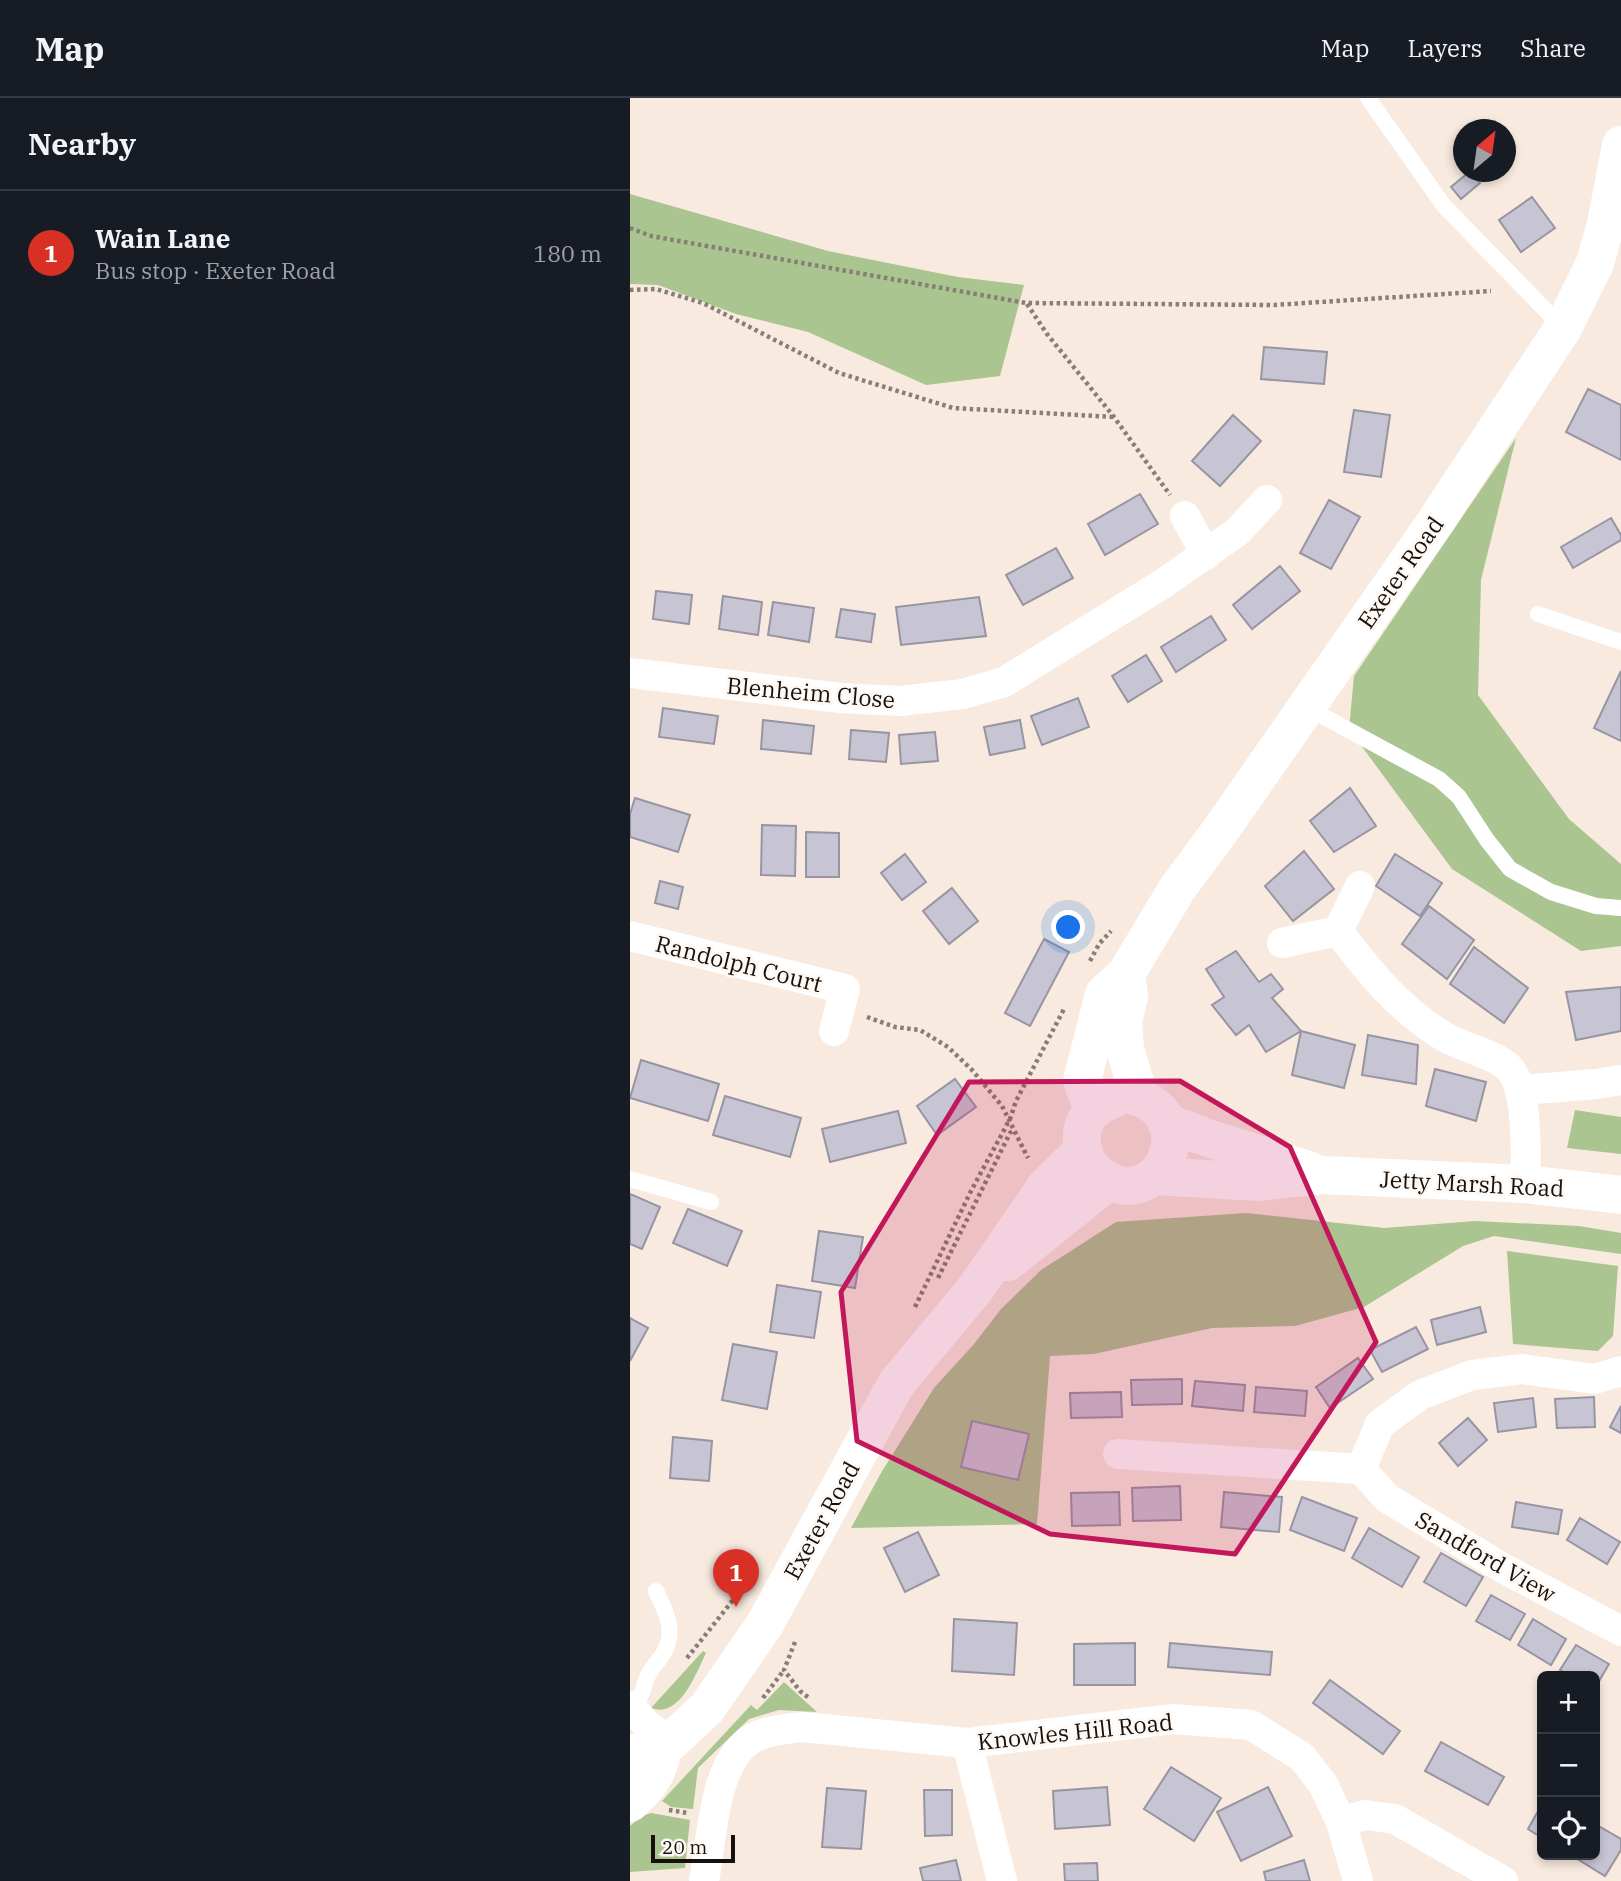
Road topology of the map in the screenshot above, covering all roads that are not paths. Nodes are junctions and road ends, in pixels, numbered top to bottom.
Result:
1 (1368, 98) edge
2 (1621, 145) edge
3 (1563, 328) junction
4 (1267, 500) dead end
5 (1185, 516) road end
6 (1206, 555) junction
7 (1538, 614) dead end
8 (1621, 642) edge
9 (630, 673) edge
10 (1306, 708) junction
11 (1360, 887) dead end
12 (1621, 908) edge
13 (1338, 931) junction
14 (630, 936) edge
15 (1282, 943) dead end
16 (1126, 974) junction
17 (837, 1019) road end
18 (1621, 1080) edge
19 (1522, 1090) junction
20 (1139, 1097) junction
21 (1093, 1111) junction
22 (1167, 1122) junction
23 (1082, 1151) junction
24 (1323, 1175) junction
25 (1154, 1176) junction
26 (630, 1179) edge
27 (1109, 1181) junction
28 (1526, 1184) junction
29 (1621, 1195) edge
30 (711, 1202) dead end
31 (976, 1288) junction
32 (1621, 1371) edge
33 (1118, 1454) dead end
34 (1361, 1469) junction
35 (656, 1591) dead end
36 (1621, 1631) edge
37 (631, 1707) edge
38 (967, 1742) junction
39 (654, 1749) edge
40 (630, 1803) edge
41 (1341, 1822) junction
42 (704, 1881) edge
43 (1002, 1881) edge
44 (1359, 1881) edge
45 (1503, 1881) edge

1 - 3 lane
2 - 3 main road, Exeter Road
3 - 10 main road, Exeter Road
4 - 6 street, Blenheim Close
5 - 6 street
6 - 9 street, Blenheim Close
7 - 8 lane
10 - 12 lane
10 - 16 main road, Exeter Road
11 - 13 street
13 - 15 street
13 - 19 street
14 - 17 street, Randolph Court
16 - 20 main road
16 - 21 main road, Exeter Road
18 - 19 street
19 - 28 street
20 - 21 main road
20 - 22 main road
21 - 23 main road
22 - 24 main road, Jetty Marsh Road
22 - 25 main road
23 - 27 main road
23 - 31 main road, Exeter Road
24 - 25 main road, Jetty Marsh Road
24 - 28 main road, Jetty Marsh Road
25 - 27 main road
26 - 30 lane
27 - 31 main road, Exeter Road
28 - 29 main road, Jetty Marsh Road
31 - 39 main road, Exeter Road
32 - 34 street
33 - 34 street
34 - 36 street, Sandford View
35 - 37 lane
37 - 39 street
38 - 41 street, Knowles Hill Road
38 - 42 street, Knowles Hill Road
38 - 43 street
39 - 40 main road, Exeter Road
41 - 44 street, Knowles Hill Road
41 - 45 street

